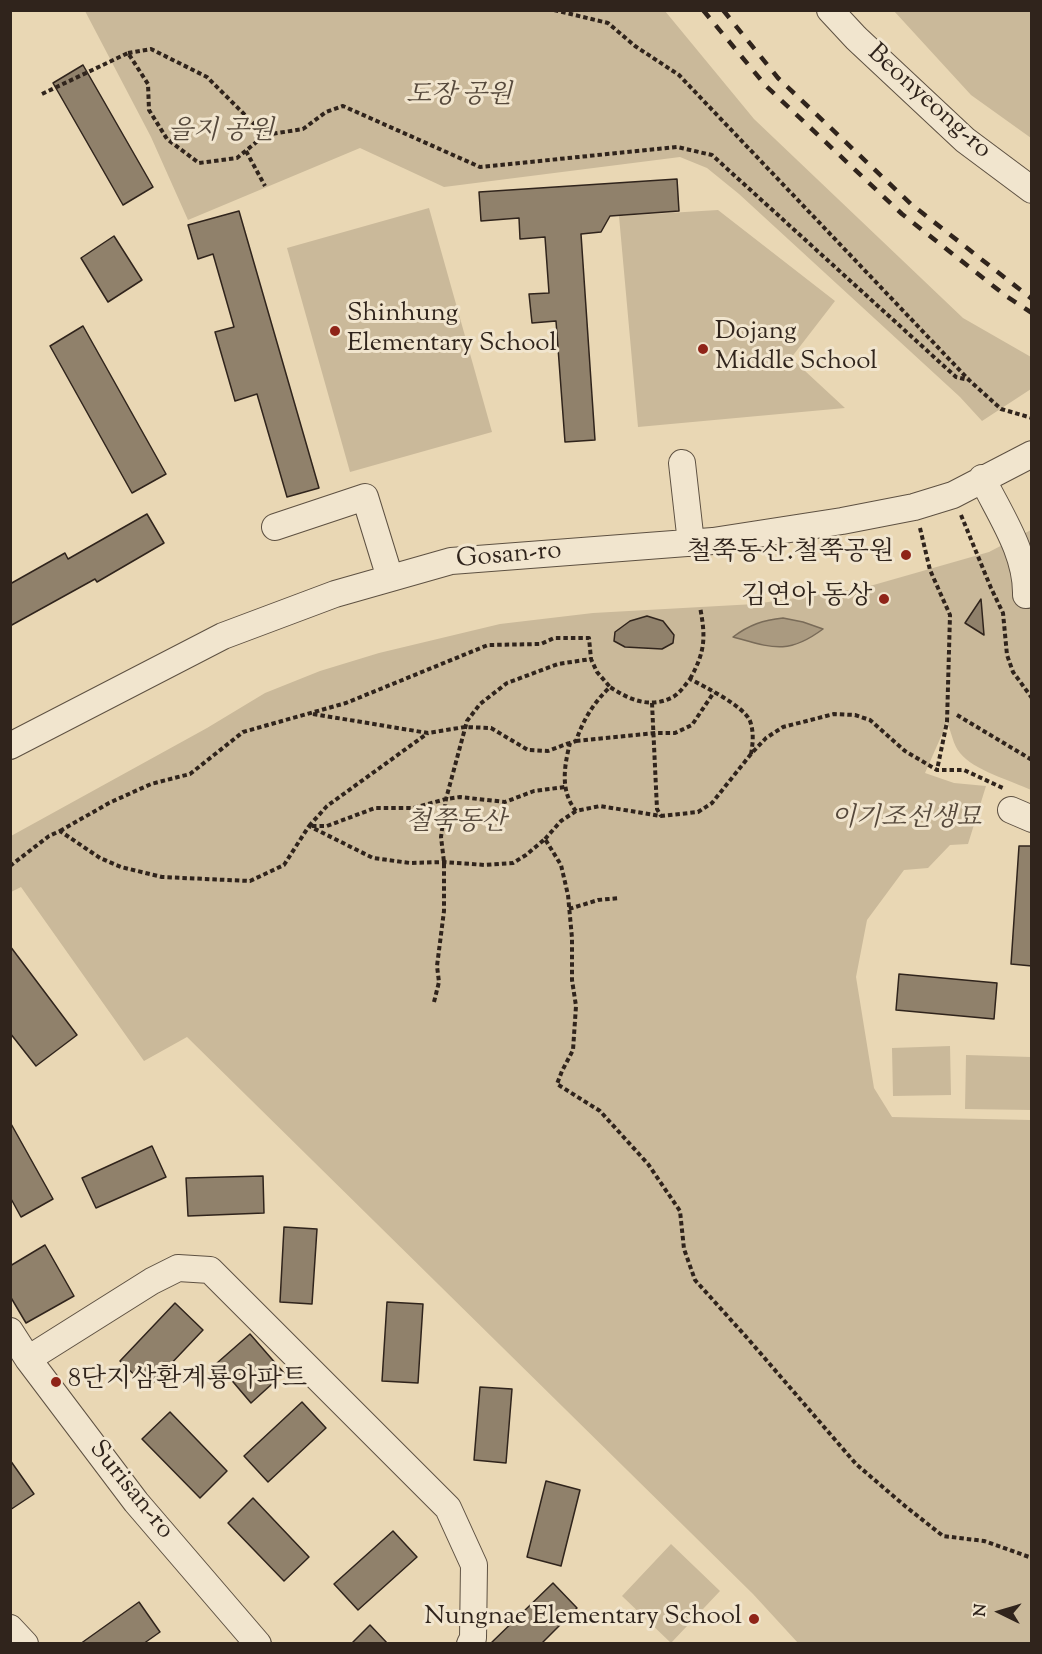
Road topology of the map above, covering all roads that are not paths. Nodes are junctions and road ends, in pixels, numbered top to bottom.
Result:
1 (830, 10) edge
2 (1027, 184) edge
3 (1032, 205) edge
4 (1032, 453) edge
5 (682, 463) dead end
6 (982, 478) junction
7 (275, 527) dead end
8 (691, 543) junction
9 (390, 578) junction
10 (1026, 595) dead end
11 (10, 746) edge
12 (10, 1331) edge
13 (28, 1359) junction
14 (10, 1628) edge
15 (25, 1644) edge
16 (258, 1644) edge
17 (470, 1644) edge

1 - 2 street, Beonyeong-ro
2 - 3 street
4 - 6 street, Gosan-ro
5 - 8 street
6 - 8 street, Gosan-ro
6 - 10 street
7 - 9 street
8 - 9 street, Gosan-ro
9 - 11 street, Gosan-ro
12 - 13 street, Surisan-ro
13 - 16 street, Surisan-ro
13 - 17 street
14 - 15 street

